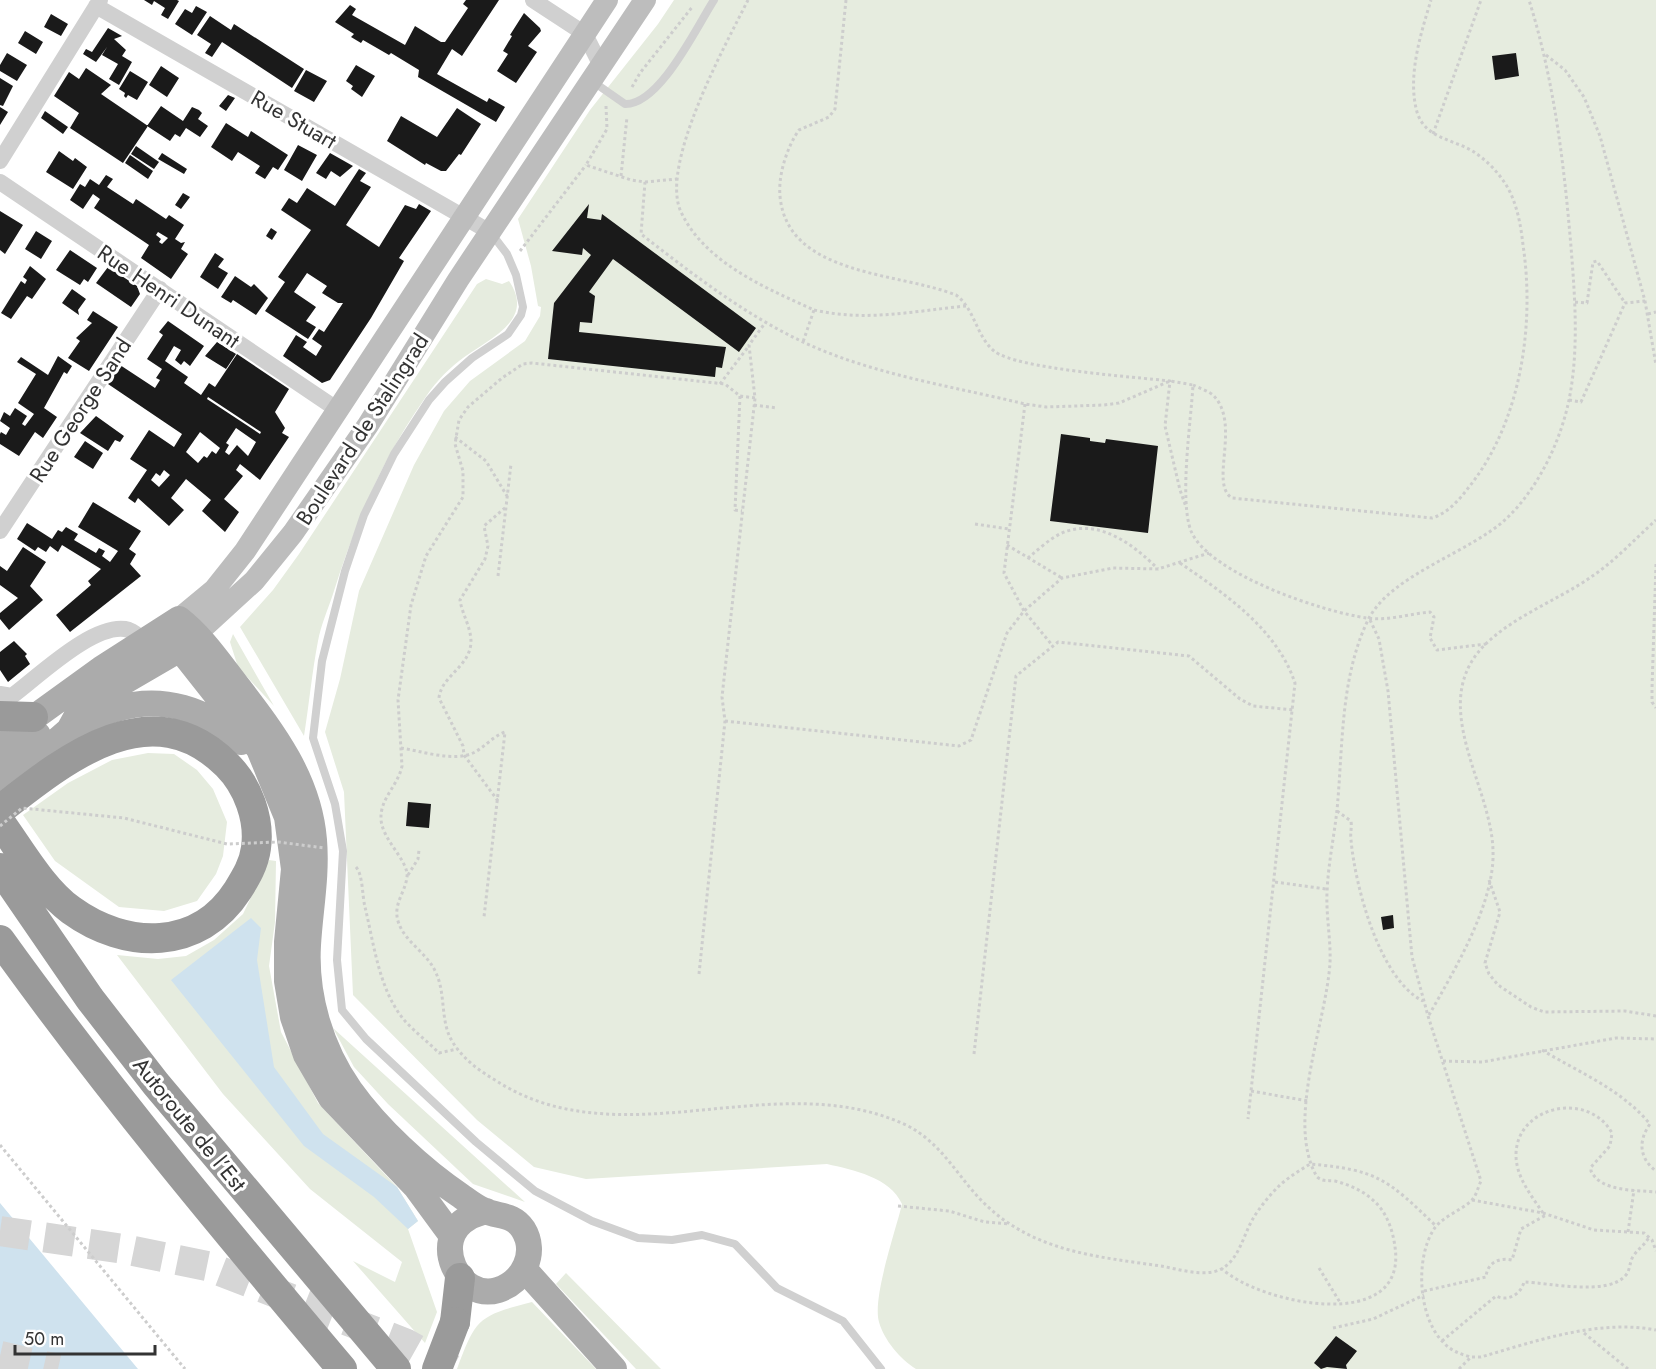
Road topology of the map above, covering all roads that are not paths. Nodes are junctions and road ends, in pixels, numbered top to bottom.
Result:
1 (533, 0) edge
2 (607, 0) edge
3 (645, 0) edge
4 (714, 0) edge
5 (98, 3) edge
6 (585, 34) junction
7 (596, 74) junction
8 (0, 161) edge
9 (0, 182) edge
10 (465, 216) junction
11 (490, 232) junction
12 (160, 289) junction
13 (339, 410) junction
14 (0, 531) edge
15 (181, 632) junction
16 (144, 641) junction
17 (0, 693) edge
18 (33, 717) joint
19 (75, 720) junction
20 (2, 732) edge
21 (264, 766) junction
22 (2, 800) edge
23 (0, 868) edge
24 (0, 940) edge
25 (486, 1211) junction
26 (452, 1236) junction
27 (525, 1270) junction
28 (460, 1278) junction
29 (342, 1369) edge
30 (396, 1369) edge
31 (437, 1369) edge
32 (614, 1369) edge
33 (881, 1369) edge

1 - 6 street
2 - 6 main road, Boulevard de Stalingrad
3 - 7 main road, Boulevard de Stalingrad
4 - 7 lane
5 - 8 street
5 - 10 street, Rue Stuart
6 - 7 street
6 - 10 main road, Boulevard de Stalingrad
7 - 11 main road, Boulevard de Stalingrad
9 - 12 street, Rue Henri Dunant
10 - 11 street, Rue Stuart
10 - 13 main road, Boulevard de Stalingrad
11 - 15 main road, Boulevard de Stalingrad
11 - 33 lane
12 - 13 street, Rue Henri Dunant
12 - 14 street, Rue George Sand
13 - 15 main road, Boulevard de Stalingrad
15 - 16 main road, Boulevard de Stalingrad
15 - 19 main road, Boulevard de Stalingrad
15 - 21 main road
15 - 25 main road
16 - 17 street
16 - 18 main road, Boulevard de Stalingrad
18 - 20 highway
19 - 21 main road
19 - 22 main road, Boulevard de Stalingrad
21 - 26 main road
22 - 22 highway
23 - 30 highway, Autoroute de l’Est
24 - 29 highway, Autoroute de l’Est
25 - 26 main road
25 - 27 main road
26 - 28 main road
27 - 28 main road
27 - 32 main road
28 - 31 highway, bridge

